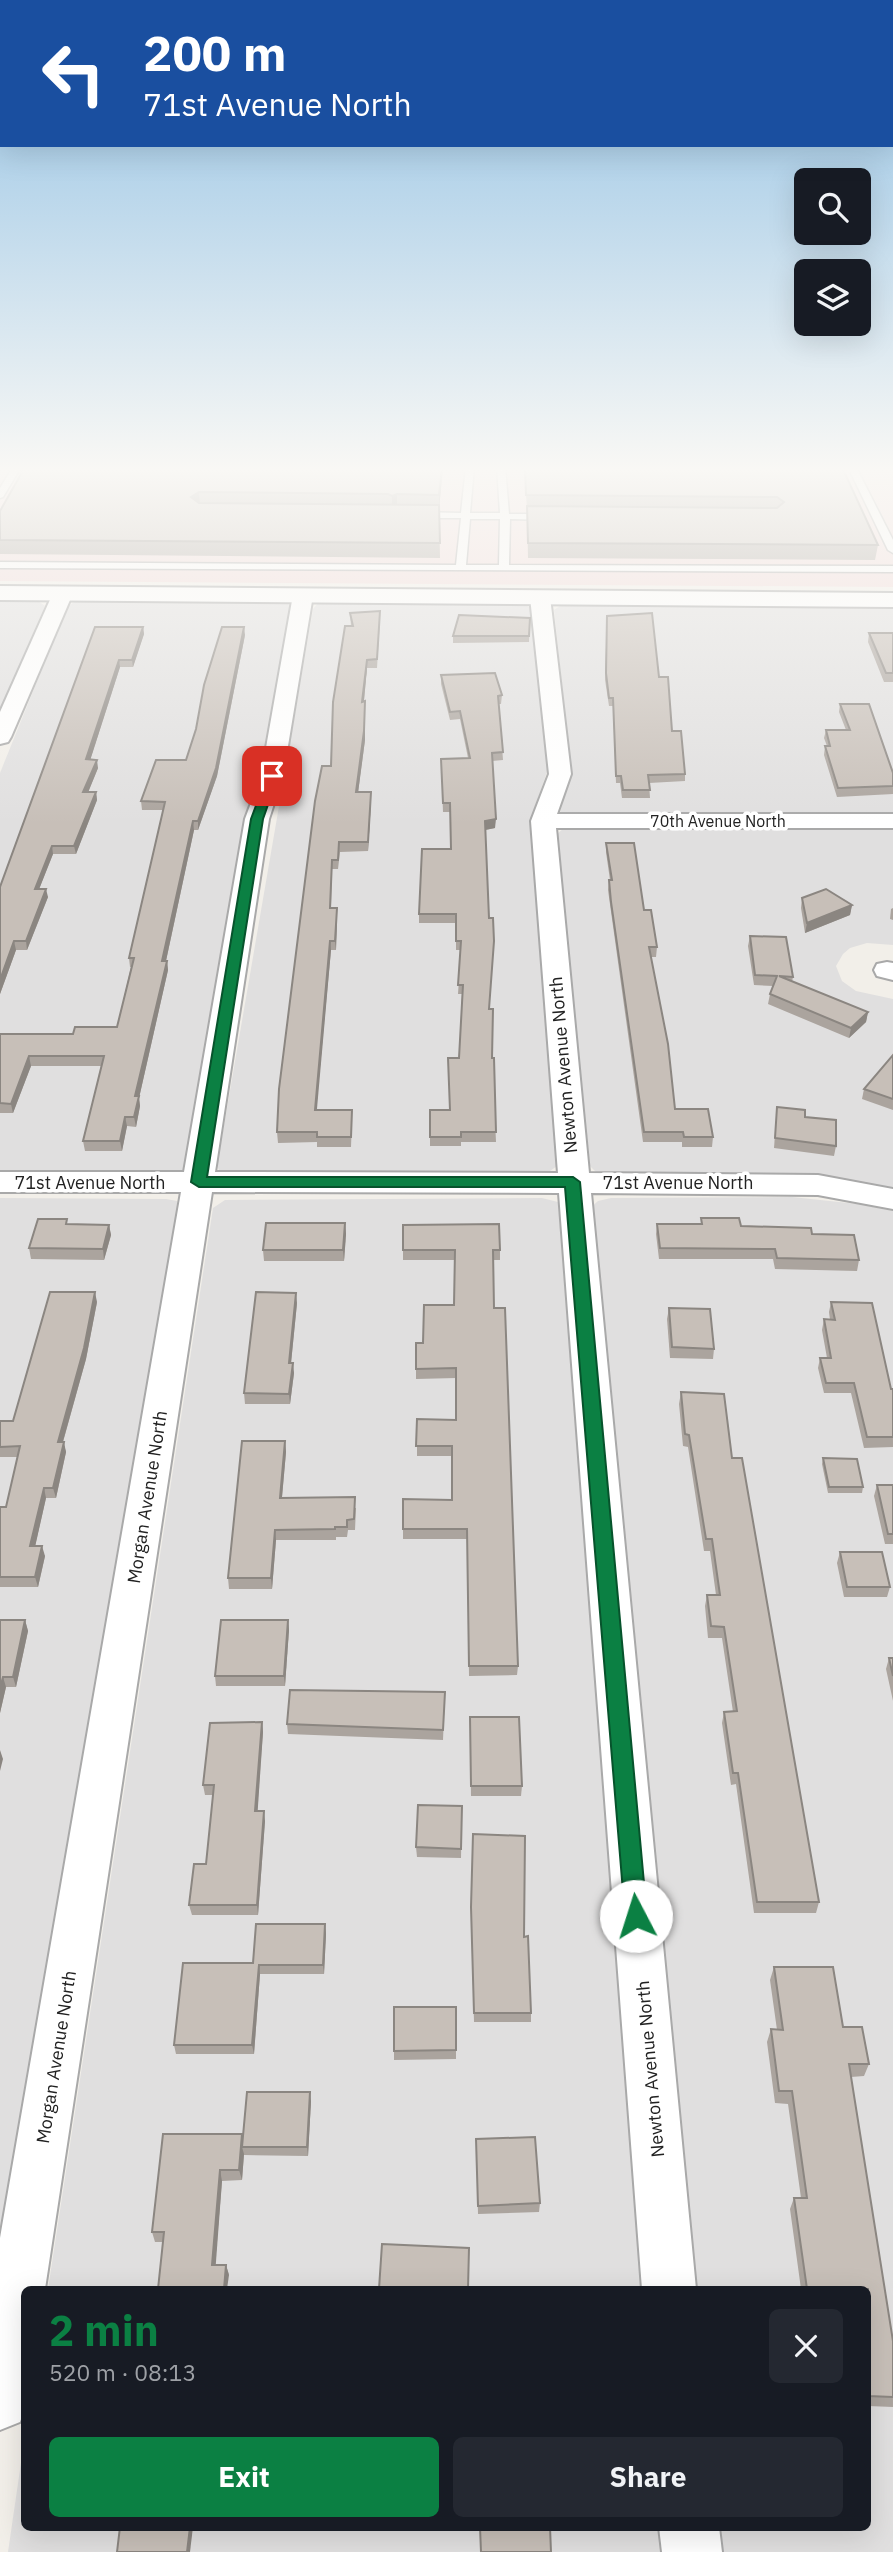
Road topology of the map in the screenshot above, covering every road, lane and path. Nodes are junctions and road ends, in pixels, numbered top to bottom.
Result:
1 (0, 593) edge
2 (63, 593) junction
3 (303, 596) junction
4 (540, 597) junction
5 (893, 600) edge
6 (2, 725) edge
7 (543, 821) junction
8 (893, 821) edge
9 (0, 1182) edge
10 (199, 1182) junction
11 (573, 1182) junction
12 (893, 1199) edge
13 (669, 2286) edge
14 (0, 2402) edge
15 (689, 2531) edge
16 (692, 2552) edge

1 - 2 street
2 - 3 street
2 - 6 street
3 - 4 street
3 - 10 street, Morgan Avenue North
4 - 5 street
4 - 7 street, Newton Avenue North
7 - 8 street, 70th Avenue North
7 - 11 street, Newton Avenue North
9 - 10 street, 71st Avenue North
10 - 11 street, 71st Avenue North
10 - 14 street, Morgan Avenue North
11 - 12 street, 71st Avenue North
11 - 13 street, Newton Avenue North
15 - 16 street

